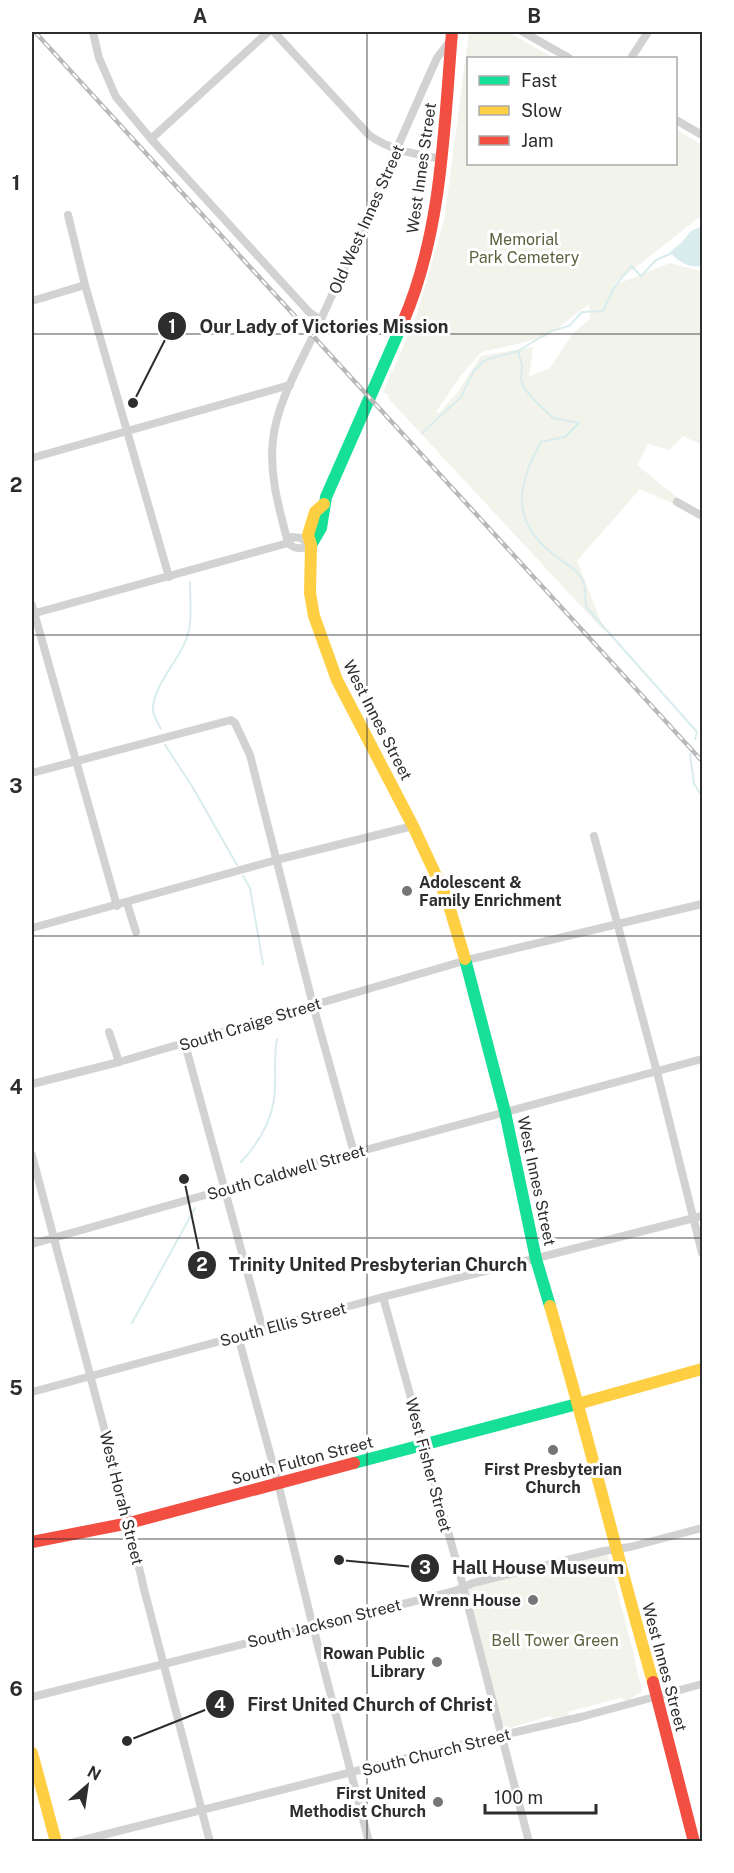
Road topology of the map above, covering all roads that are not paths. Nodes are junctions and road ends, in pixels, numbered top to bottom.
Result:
1 (93, 32) edge
2 (268, 32) edge
3 (274, 32) edge
4 (523, 32) edge
5 (648, 32) edge
6 (452, 35) edge
7 (567, 57) edge
8 (632, 57) edge
9 (677, 121) edge
10 (702, 135) edge
11 (151, 139) junction
12 (396, 150) junction
13 (442, 159) junction
14 (68, 215) dead end
15 (85, 285) junction
16 (32, 301) edge
17 (321, 320) junction
18 (290, 385) junction
19 (126, 430) junction
20 (32, 458) edge
21 (677, 502) dead end
22 (702, 516) edge
23 (288, 543) junction
24 (311, 545) junction
25 (169, 577) junction
26 (32, 611) edge
27 (76, 761) junction
28 (32, 772) edge
29 (413, 826) junction
30 (594, 836) dead end
31 (276, 860) junction
32 (127, 903) junction
33 (702, 904) edge
34 (117, 906) junction
35 (618, 925) junction
36 (32, 928) edge
37 (136, 932) dead end
38 (467, 960) junction
39 (313, 1005) junction
40 (109, 1032) dead end
41 (185, 1044) junction
42 (702, 1059) edge
43 (119, 1062) junction
44 (657, 1072) junction
45 (32, 1084) edge
46 (505, 1112) junction
47 (354, 1153) junction
48 (32, 1155) edge
49 (224, 1190) junction
50 (698, 1217) edge
51 (54, 1238) junction
52 (32, 1244) edge
53 (702, 1253) edge
54 (536, 1259) junction
55 (383, 1297) junction
56 (263, 1330) junction
57 (238, 1336) junction
58 (702, 1369) edge
59 (91, 1376) junction
60 (32, 1392) edge
61 (579, 1404) junction
62 (424, 1444) junction
63 (278, 1483) junction
64 (129, 1523) junction
65 (702, 1528) edge
66 (32, 1542) edge
67 (615, 1549) junction
68 (463, 1587) junction
69 (312, 1625) junction
70 (164, 1663) junction
71 (702, 1684) edge
72 (32, 1697) edge
73 (657, 1697) junction
74 (500, 1736) junction
75 (32, 1753) edge
76 (352, 1772) junction
77 (202, 1810) junction
78 (56, 1842) edge
79 (75, 1842) edge
80 (210, 1842) edge
81 (369, 1842) edge
82 (529, 1842) edge
83 (694, 1842) edge

1 - 11 street
2 - 11 street
3 - 12 street
4 - 7 street
5 - 8 street
6 - 12 street, Old West Innes Street
6 - 13 main road, West Innes Street
9 - 10 street
11 - 17 street
12 - 13 street
12 - 17 street, Old West Innes Street
13 - 24 main road, West Innes Street
14 - 15 street
15 - 16 street
15 - 19 street
17 - 18 street, Old West Innes Street
18 - 19 street
18 - 23 street, Old West Innes Street
19 - 20 street
19 - 25 street
21 - 22 street
23 - 24 street
23 - 25 street
24 - 29 main road, West Innes Street
25 - 26 street
26 - 27 street
27 - 28 street
27 - 31 street
27 - 34 street
29 - 31 street
29 - 38 main road, West Innes Street
30 - 35 street
31 - 32 street
31 - 39 street
32 - 34 street
32 - 37 street
33 - 35 street, South Craige Street
34 - 36 street
35 - 38 street, South Craige Street
35 - 44 street
38 - 39 street, South Craige Street
38 - 46 main road, West Innes Street
39 - 41 street, South Craige Street
39 - 47 street
40 - 43 street
41 - 43 street, South Craige Street
41 - 49 street
42 - 44 street, South Caldwell Street
43 - 45 street, South Craige Street
44 - 46 street, South Caldwell Street
44 - 50 street
46 - 47 street, South Caldwell Street
46 - 54 main road, West Innes Street
47 - 49 street, South Caldwell Street
48 - 51 street, West Horah Street
49 - 51 street, South Caldwell Street
49 - 56 street
50 - 53 street
50 - 54 street, South Ellis Street
51 - 52 street, South Caldwell Street
51 - 59 street, West Horah Street
54 - 55 street, South Ellis Street
54 - 61 main road, West Innes Street
55 - 56 street, South Ellis Street
55 - 62 street, West Fisher Street
56 - 57 street, South Ellis Street
57 - 59 street, South Ellis Street
57 - 63 street
58 - 61 main road, South Fulton Street
59 - 60 street, South Ellis Street
59 - 64 street, West Horah Street
61 - 62 main road, South Fulton Street
61 - 67 main road, West Innes Street
62 - 63 main road, South Fulton Street
62 - 68 street, West Fisher Street
63 - 64 main road, South Fulton Street
63 - 69 street
64 - 66 main road, South Fulton Street
64 - 70 street, West Horah Street
65 - 67 street, South Jackson Street
67 - 68 street, South Jackson Street
67 - 73 main road, West Innes Street
68 - 69 street, South Jackson Street
68 - 74 street, West Fisher Street
69 - 70 street, South Jackson Street
69 - 76 street
70 - 72 street, South Jackson Street
70 - 77 street, West Horah Street
71 - 73 street, South Church Street
73 - 74 street, South Church Street
73 - 83 main road, West Innes Street
74 - 76 street, South Church Street
74 - 82 street, West Fisher Street
75 - 78 main road
76 - 77 street, South Church Street
76 - 81 street
77 - 79 street, South Church Street
77 - 80 street, West Horah Street

